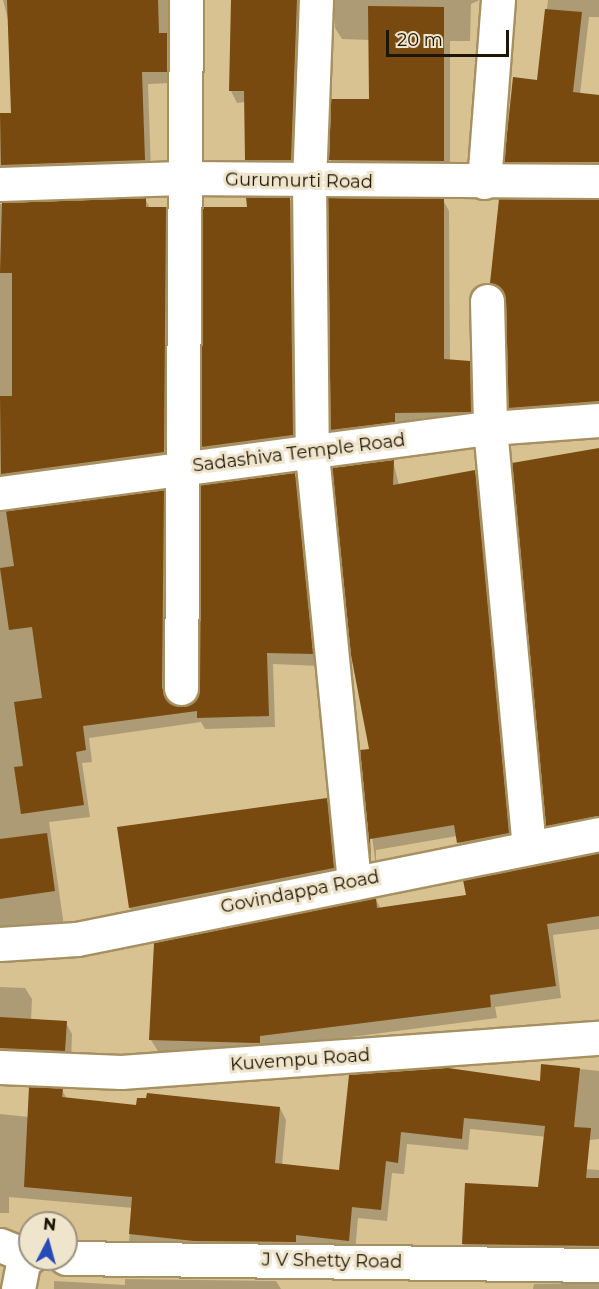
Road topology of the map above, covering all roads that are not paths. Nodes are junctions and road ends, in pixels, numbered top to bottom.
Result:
1 (186, 0) edge
2 (315, 0) edge
3 (498, 0) edge
4 (181, 178) junction
5 (599, 181) edge
6 (309, 182) junction
7 (483, 182) junction
8 (0, 184) edge
9 (487, 302) dead end
10 (599, 420) edge
11 (490, 428) junction
12 (312, 454) junction
13 (179, 468) junction
14 (0, 493) edge
15 (181, 688) dead end
16 (599, 834) edge
17 (529, 847) junction
18 (354, 883) junction
19 (0, 944) edge
20 (599, 1038) edge
21 (0, 1067) edge
22 (78, 1259) edge
23 (599, 1265) edge
24 (18, 1271) edge
25 (487, 1276) edge
26 (18, 1289) edge

1 - 4 street
2 - 6 street
3 - 7 street
4 - 6 street, Gurumurti Road
4 - 8 street, Gurumurti Road
4 - 13 street
5 - 7 street, Gurumurti Road
6 - 7 street, Gurumurti Road
6 - 12 street
9 - 11 street
10 - 11 street, Sadashiva Temple Road
11 - 12 street, Sadashiva Temple Road
11 - 17 street
12 - 13 street, Sadashiva Temple Road
12 - 18 street
13 - 14 street, Sadashiva Temple Road
13 - 15 street
16 - 17 street, Govindappa Road
17 - 18 street, Govindappa Road
18 - 19 street, Govindappa Road
20 - 21 street, Kuvempu Road
22 - 25 street, J V Shetty Road
23 - 25 street, J V Shetty Road
24 - 26 street

